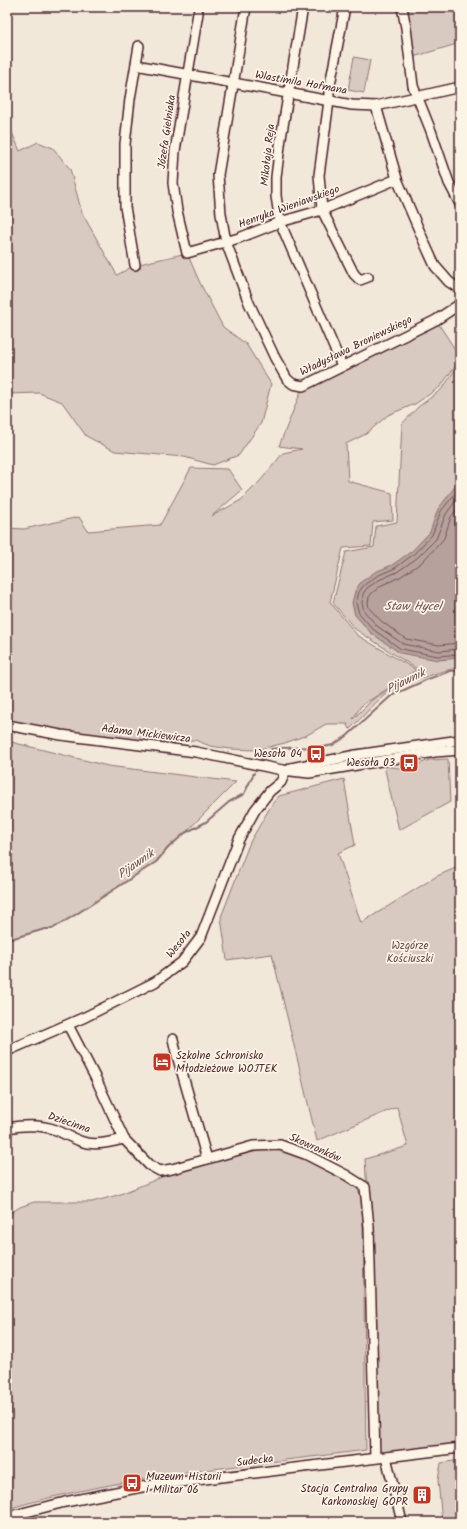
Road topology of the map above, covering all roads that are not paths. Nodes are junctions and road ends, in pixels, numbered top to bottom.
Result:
1 (246, 7) edge
2 (303, 7) edge
3 (345, 7) edge
4 (402, 7) edge
5 (198, 13) dead end
6 (139, 46) dead end
7 (136, 65) junction
8 (188, 75) junction
9 (234, 83) junction
10 (460, 87) edge
11 (288, 94) junction
12 (418, 97) junction
13 (329, 101) junction
14 (376, 106) junction
15 (397, 179) junction
16 (460, 204) edge
17 (322, 210) junction
18 (280, 222) junction
19 (226, 242) junction
20 (187, 253) joint
21 (135, 265) dead end
22 (368, 277) dead end
23 (460, 289) edge
24 (460, 304) edge
25 (342, 366) junction
26 (7, 725) edge
27 (460, 740) edge
28 (460, 750) edge
29 (282, 770) junction
30 (68, 1025) junction
31 (174, 1039) dead end
32 (7, 1051) edge
33 (7, 1128) edge
34 (124, 1138) junction
35 (207, 1159) junction
36 (460, 1448) edge
37 (386, 1457) junction
38 (375, 1458) junction
39 (7, 1517) edge
40 (402, 1522) edge

1 - 9 street, Władysława Broniewskiego
2 - 11 street, Mikołaja Reja
3 - 13 street
4 - 12 street
5 - 8 street, Józefa Gielniaka
6 - 7 street
7 - 8 street, Wlastimila Hofmana
7 - 21 street
8 - 9 street, Wlastimila Hofmana
8 - 20 street, Józefa Gielniaka
9 - 11 street, Wlastimila Hofmana
9 - 19 street, Władysława Broniewskiego
10 - 12 street, Wlastimila Hofmana
11 - 13 street, Wlastimila Hofmana
11 - 18 street, Mikołaja Reja
12 - 14 street, Wlastimila Hofmana
12 - 16 street
13 - 14 street, Wlastimila Hofmana
13 - 17 street
14 - 15 street
15 - 17 street, Henryka Wieniawskiego
15 - 23 street
17 - 18 street, Henryka Wieniawskiego
17 - 22 street
18 - 19 street, Henryka Wieniawskiego
18 - 25 street, Mikołaja Reja
19 - 20 street, Henryka Wieniawskiego
19 - 25 street, Władysława Broniewskiego
24 - 25 street, Władysława Broniewskiego
26 - 29 street, Adama Mickiewicza
27 - 29 street, Adama Mickiewicza
28 - 29 street, Adama Mickiewicza
29 - 30 street, Wesoła
30 - 32 street, Wesoła
30 - 34 street, Skowronków
31 - 35 street
33 - 34 street, Dziecinna
34 - 35 street, Skowronków
35 - 38 street, Skowronków
36 - 37 street, Sudecka
37 - 38 street, Sudecka
37 - 40 street
38 - 39 street, Sudecka

